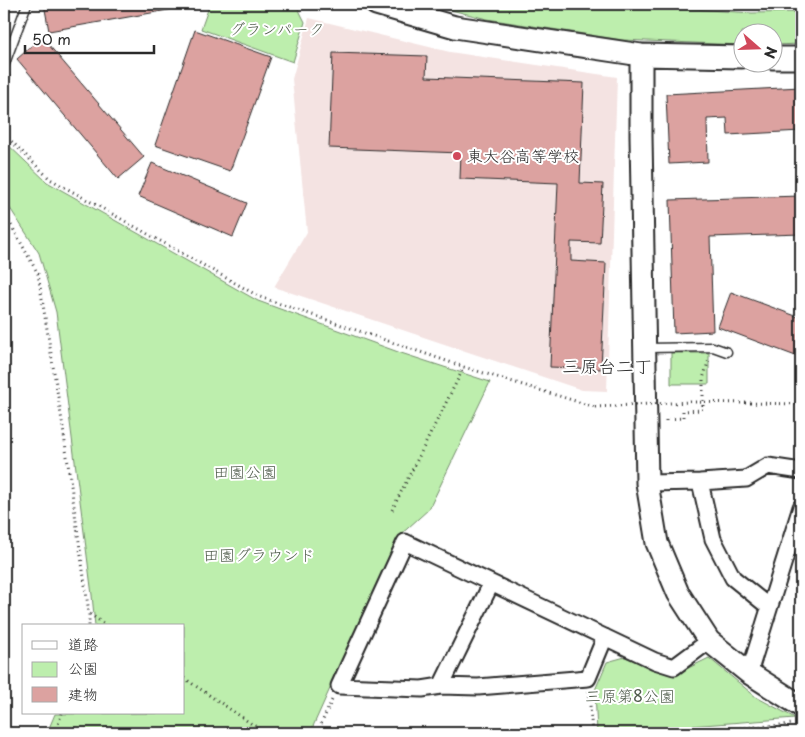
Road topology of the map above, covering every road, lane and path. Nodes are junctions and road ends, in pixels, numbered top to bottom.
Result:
1 (27, 4) edge
2 (376, 4) edge
3 (641, 55) junction
4 (732, 57) edge
5 (782, 58) edge
6 (801, 58) edge
7 (4, 66) edge
8 (4, 135) edge
9 (4, 212) edge
10 (713, 346) junction
11 (645, 348) junction
12 (728, 352) dead end
13 (464, 367) junction
14 (703, 403) junction
15 (801, 404) edge
16 (666, 428) dead end
17 (801, 472) edge
18 (700, 482) junction
19 (647, 483) junction
20 (801, 507) edge
21 (392, 510) dead end
22 (491, 584) junction
23 (769, 607) junction
24 (89, 614) junction
25 (89, 624) edge
26 (104, 624) edge
27 (605, 638) junction
28 (709, 641) junction
29 (749, 673) junction
30 (588, 678) junction
31 (185, 679) edge
32 (339, 686) junction
33 (441, 686) junction
34 (801, 706) edge
35 (62, 714) edge
36 (801, 723) edge
37 (55, 733) edge
38 (265, 733) edge
39 (317, 733) edge
40 (592, 733) edge
41 (680, 733) edge

1 - 7 lane
2 - 3 street
3 - 4 street
3 - 11 street
5 - 6 street
8 - 13 path
9 - 24 path
10 - 11 lane
10 - 12 lane
10 - 14 path
11 - 19 street
13 - 14 path, bridge
13 - 21 path
14 - 15 path
14 - 16 path
17 - 18 street
18 - 19 street
18 - 23 street
19 - 28 street
20 - 23 street
22 - 27 street
22 - 32 street
22 - 33 street
23 - 29 street
24 - 25 path
24 - 26 path
27 - 28 street
27 - 30 street
28 - 29 street
29 - 34 street
30 - 33 street
30 - 40 path
31 - 38 path
32 - 33 street
32 - 39 path
35 - 37 path
36 - 41 path

